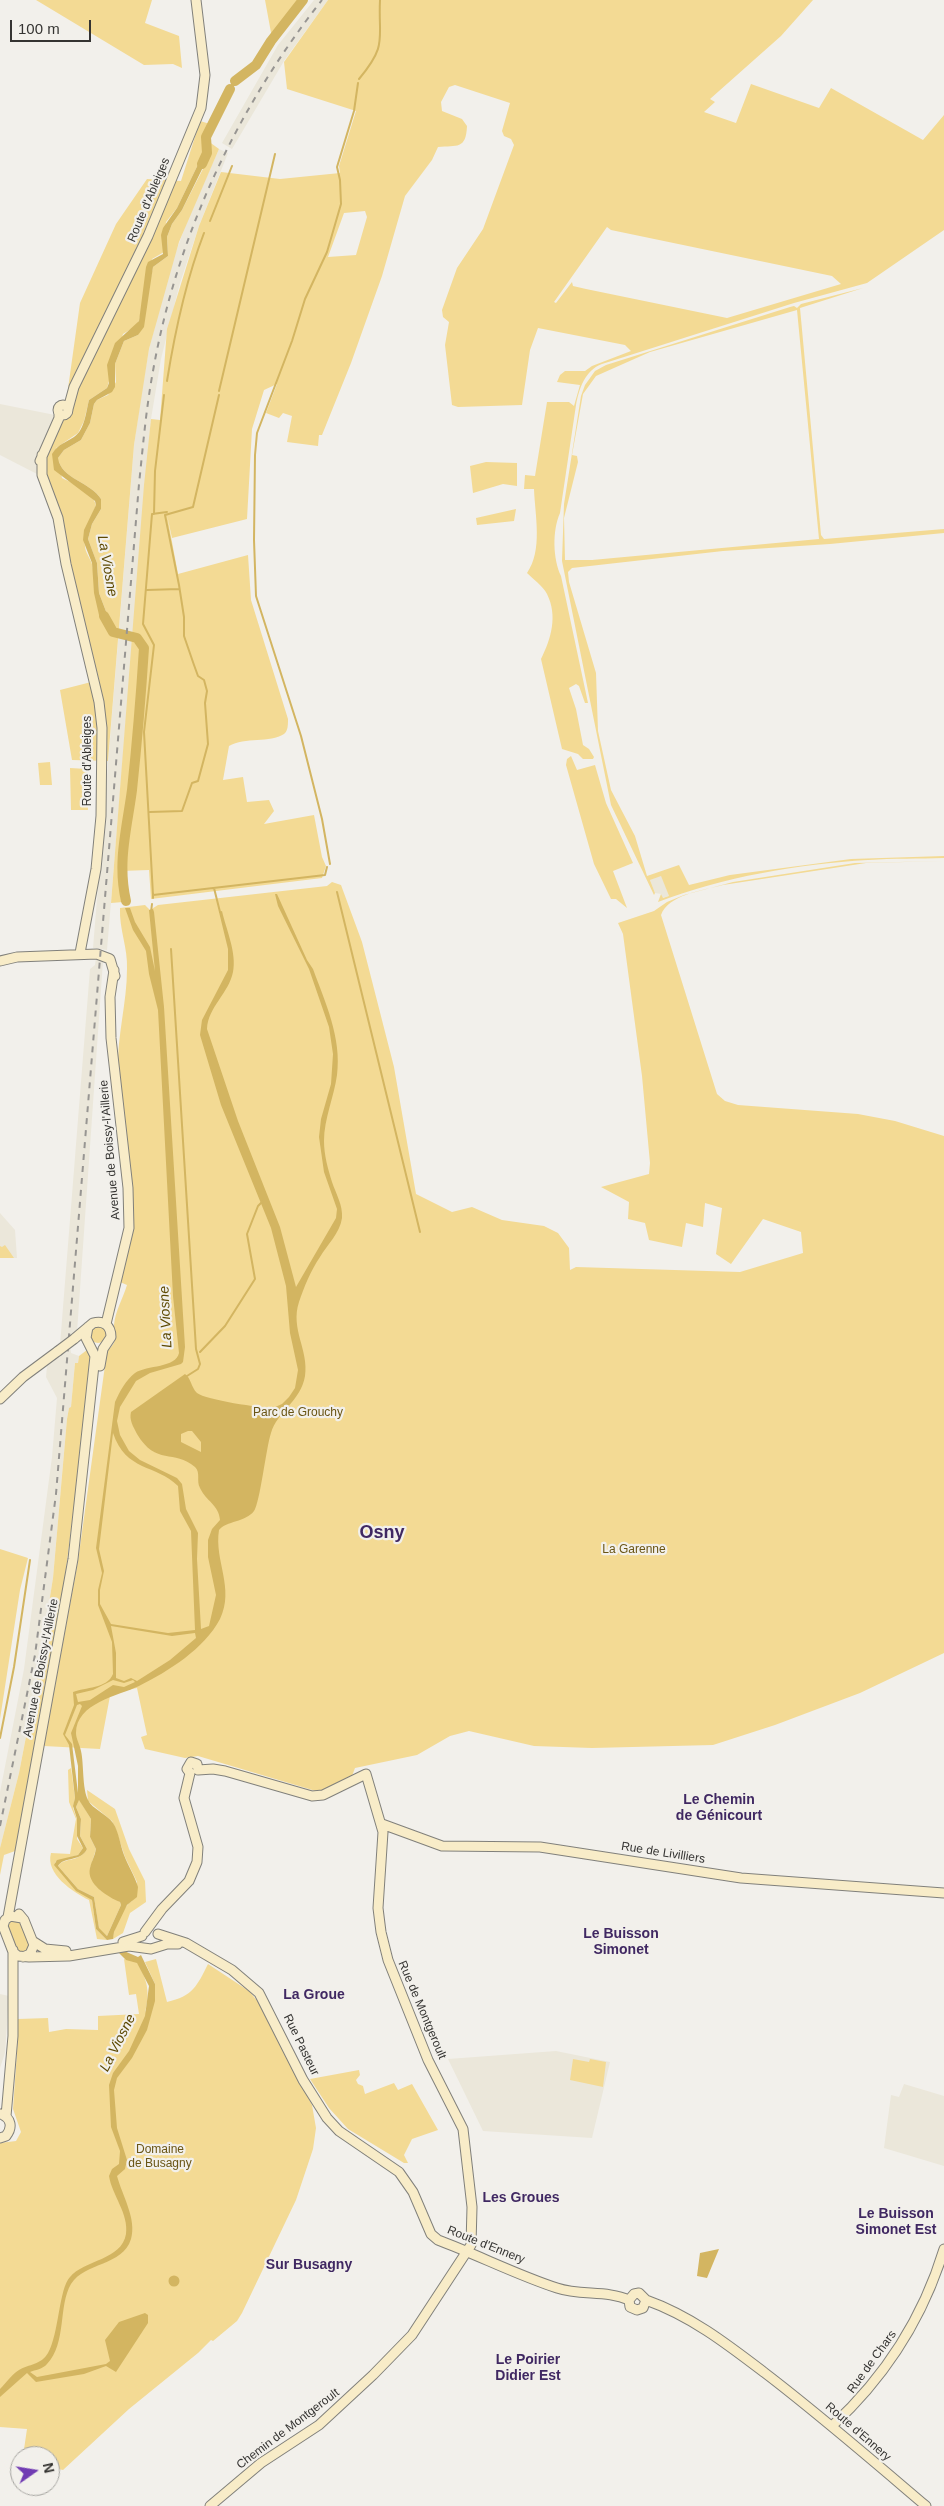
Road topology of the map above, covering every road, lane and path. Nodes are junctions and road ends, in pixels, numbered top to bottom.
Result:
1 (196, 0) edge
2 (80, 953) junction
3 (0, 962) edge
4 (106, 1324) junction
5 (88, 1327) junction
6 (86, 1338) junction
7 (74, 1339) junction
8 (105, 1345) junction
9 (92, 1346) junction
10 (0, 1399) edge
11 (86, 1446) junction
12 (382, 1824) junction
13 (944, 1893) edge
14 (14, 1894) junction
15 (22, 1918) junction
16 (4, 1919) edge
17 (155, 1920) junction
18 (3, 1932) edge
19 (144, 1934) junction
20 (157, 1934) junction
21 (34, 1942) junction
22 (125, 1944) junction
23 (108, 1947) junction
24 (156, 1947) junction
25 (146, 1948) junction
26 (13, 1950) junction
27 (27, 1955) junction
28 (14, 1974) junction
29 (250, 1984) junction
30 (6, 2089) junction
31 (0, 2105) edge
32 (3, 2115) edge
33 (327, 2118) joint
34 (0, 2138) edge
35 (944, 2249) edge
36 (468, 2251) junction
37 (832, 2426) junction
38 (210, 2506) edge
39 (926, 2506) edge

1 - 2 street, Route d'Ableiges
2 - 3 street
2 - 4 street, Avenue de Boissy-l'Aillerie
4 - 5 street
4 - 8 street
5 - 6 street
5 - 7 street
6 - 7 street
6 - 9 street
7 - 10 street, bridge
8 - 9 street
8 - 11 street
9 - 11 street
11 - 14 street, Avenue de Boissy-l'Aillerie
12 - 13 street, Rue de Livilliers
12 - 17 street, Rue de Montgeroult
12 - 36 street, Rue de Montgeroult
14 - 15 street, Avenue de Boissy-l'Aillerie
14 - 16 street, Avenue de Boissy-l'Aillerie
15 - 16 street
15 - 21 street, Avenue de Boissy-l'Aillerie
16 - 18 street, Avenue de Boissy-l'Aillerie
17 - 19 street
17 - 20 street
18 - 26 street
19 - 20 street
19 - 22 street
19 - 25 street
20 - 24 street
20 - 29 street, Rue Pasteur
21 - 23 street
21 - 27 street
22 - 23 street
22 - 25 street
23 - 27 street
24 - 25 street
24 - 29 street, Rue Pasteur
26 - 27 street
26 - 28 street
27 - 28 street
28 - 30 street
29 - 33 street, Rue Pasteur
30 - 31 street
30 - 32 street
32 - 34 street
33 - 36 street, Route d'Ennery
35 - 37 street, Rue de Chars
36 - 37 street, Route d'Ennery
36 - 38 street, Chemin de Montgeroult
37 - 39 street, Route d'Ennery

